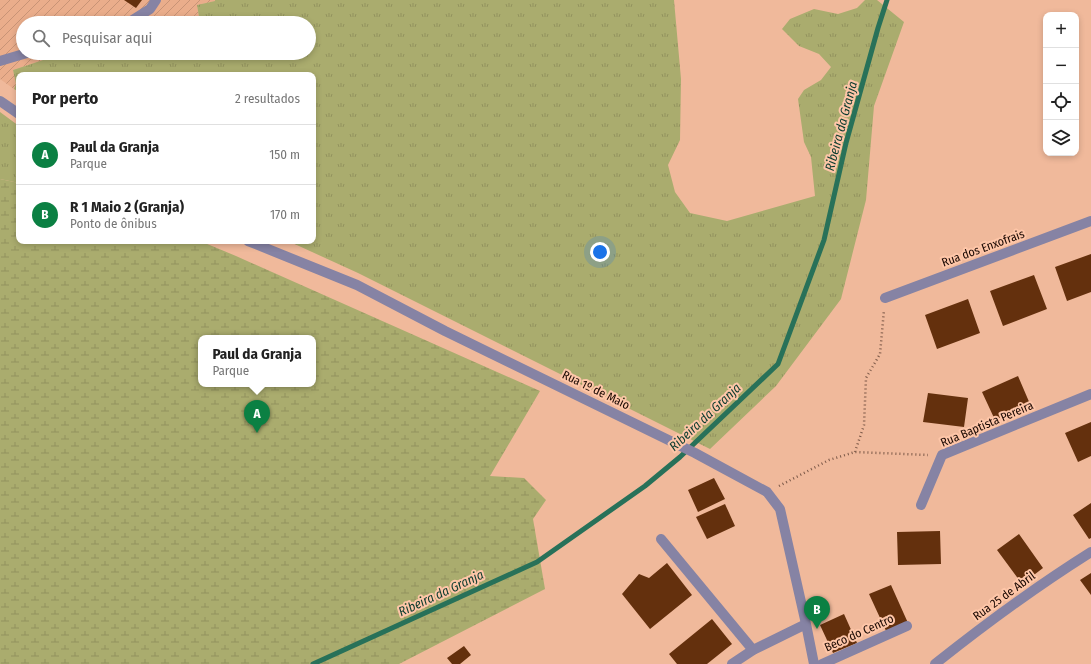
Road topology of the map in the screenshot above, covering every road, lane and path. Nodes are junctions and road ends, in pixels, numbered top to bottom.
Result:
1 (156, 0) edge
2 (139, 16) edge
3 (16, 56) edge
4 (0, 61) edge
5 (0, 101) edge
6 (16, 112) edge
7 (1091, 221) edge
8 (255, 244) edge
9 (885, 298) joint
10 (1091, 394) edge
11 (855, 452) junction
12 (942, 455) junction
13 (767, 492) junction
14 (921, 505) dead end
15 (661, 539) dead end
16 (1091, 552) edge
17 (806, 624) junction
18 (907, 626) dead end
19 (753, 650) junction
20 (732, 664) edge
21 (814, 664) edge
22 (822, 664) edge
23 (935, 664) edge

1 - 2 street
3 - 4 street
5 - 6 street
7 - 9 street, Rua dos Enxofrais
8 - 13 street, Rua 1º de Maio
9 - 11 path
10 - 12 street, Rua Baptista Pereira
11 - 12 path
11 - 13 path
12 - 14 street, Rua Baptista Pereira
13 - 17 street, Rua 1º de Maio
15 - 19 street
16 - 23 street, Rua 25 de Abril
17 - 19 street
17 - 21 street, Rua 1º de Maio
18 - 22 street, Beco do Centro
19 - 20 street

